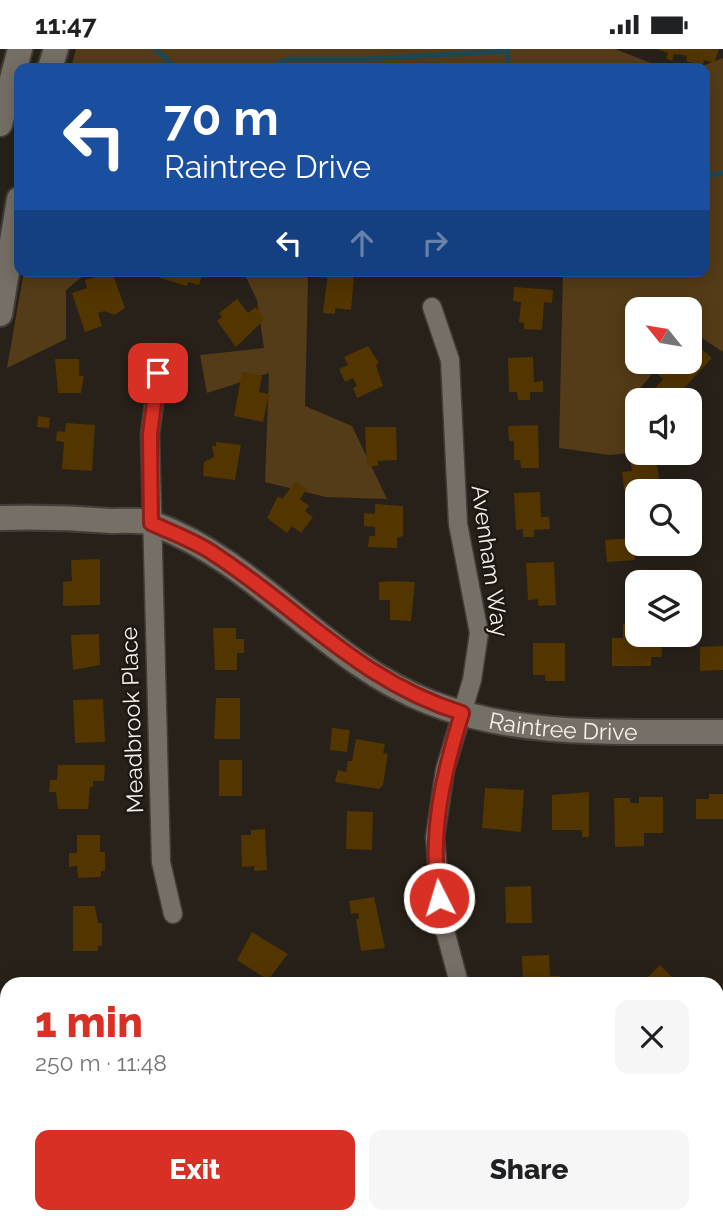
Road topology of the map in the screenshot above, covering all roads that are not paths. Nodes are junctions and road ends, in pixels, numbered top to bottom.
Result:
1 (14, 72) edge
2 (0, 124) edge
3 (14, 229) edge
4 (432, 307) dead end
5 (0, 314) edge
6 (158, 373) dead end
7 (0, 518) edge
8 (151, 523) junction
9 (462, 713) junction
10 (723, 732) edge
11 (173, 915) dead end
12 (457, 977) edge

1 - 2 street
3 - 5 street
4 - 9 street, Avenham Way
6 - 8 street, Meadbrook Place
7 - 8 street, Raintree Drive
8 - 9 street, Raintree Drive
8 - 11 street, Meadbrook Place
9 - 10 street, Raintree Drive
9 - 12 street, Avenham Way

